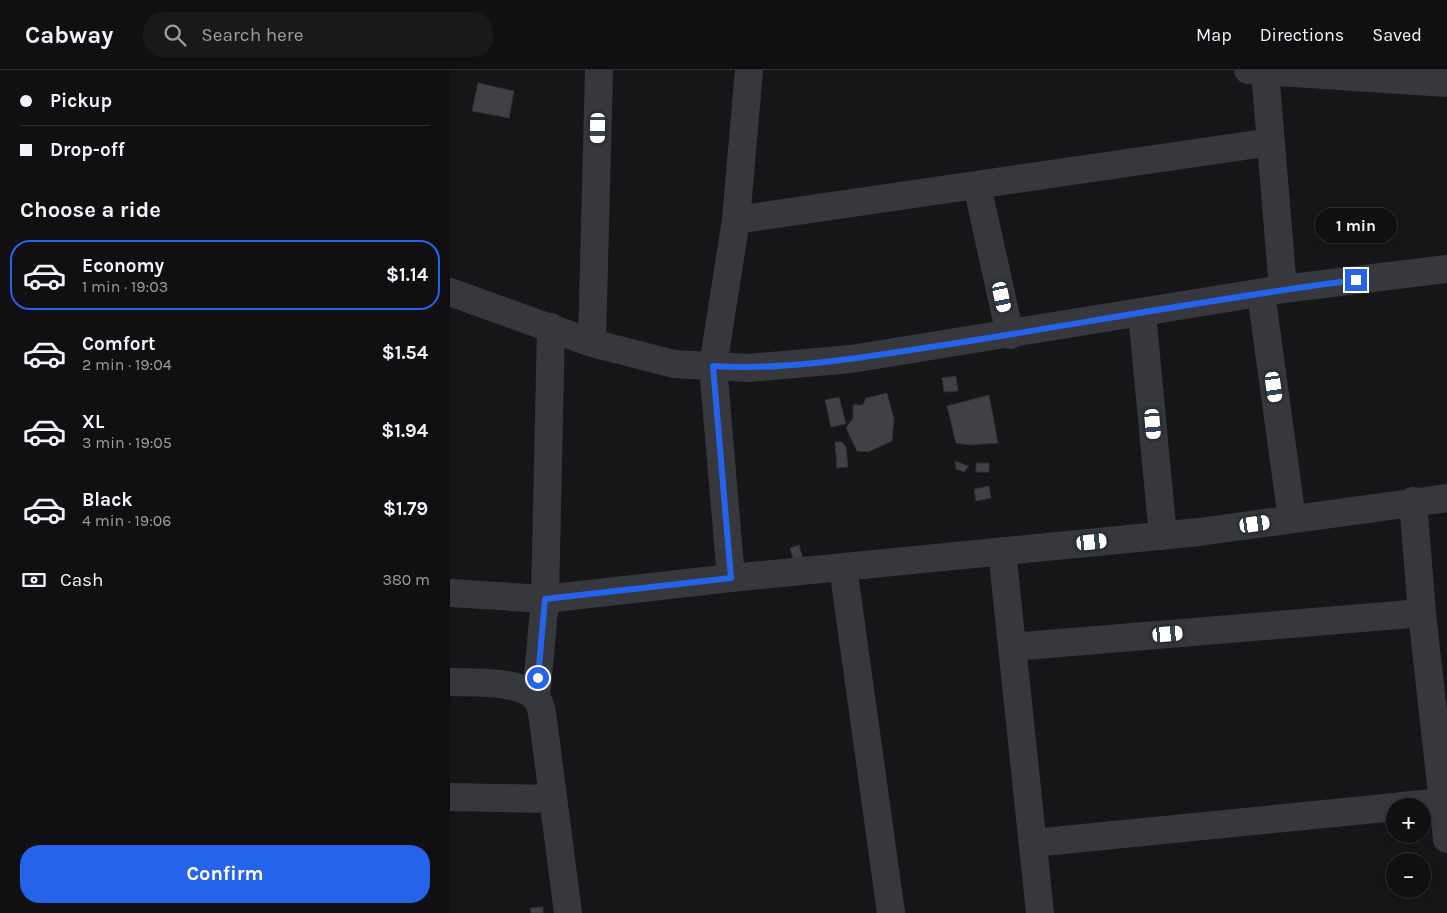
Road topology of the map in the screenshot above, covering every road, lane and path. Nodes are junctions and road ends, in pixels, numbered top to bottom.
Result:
1 (599, 70) edge
2 (749, 70) edge
3 (1248, 70) edge
4 (1265, 71) edge
5 (1447, 83) edge
6 (1271, 142) junction
7 (977, 185) junction
8 (736, 220) junction
9 (1447, 269) edge
10 (1272, 291) junction
11 (450, 292) edge
12 (1142, 313) junction
13 (551, 327) junction
14 (1010, 335) junction
15 (592, 343) junction
16 (713, 366) junction
17 (1447, 498) edge
18 (1414, 501) junction
19 (1292, 519) junction
20 (1164, 536) junction
21 (1002, 551) junction
22 (843, 567) junction
23 (731, 578) junction
24 (450, 593) edge
25 (545, 599) junction
26 (1422, 613) junction
27 (1012, 647) junction
28 (450, 682) edge
29 (536, 698) junction
30 (450, 797) edge
31 (553, 799) junction
32 (1444, 802) junction
33 (1431, 803) edge
34 (1386, 808) edge
35 (1447, 839) edge
36 (1033, 843) junction
37 (568, 913) edge
38 (891, 913) edge
39 (1040, 913) edge

1 - 15 street
2 - 8 street
3 - 4 street
4 - 5 street
4 - 6 street
6 - 7 street
6 - 10 street
7 - 8 street
7 - 14 street
8 - 16 street
9 - 10 street
10 - 12 street
10 - 19 street
11 - 13 street
12 - 14 street
12 - 20 street
13 - 15 street
13 - 25 street
14 - 16 street
15 - 16 street
16 - 23 street
17 - 18 street
18 - 19 street
18 - 26 street
19 - 20 street
20 - 21 street
21 - 22 street
21 - 27 street
22 - 23 street
22 - 38 street
23 - 25 street
24 - 25 street
25 - 29 street
26 - 27 street
26 - 32 street
27 - 36 street
28 - 29 street
29 - 31 street
30 - 31 street
31 - 37 street
32 - 33 street
32 - 35 street
34 - 36 street
36 - 39 street

